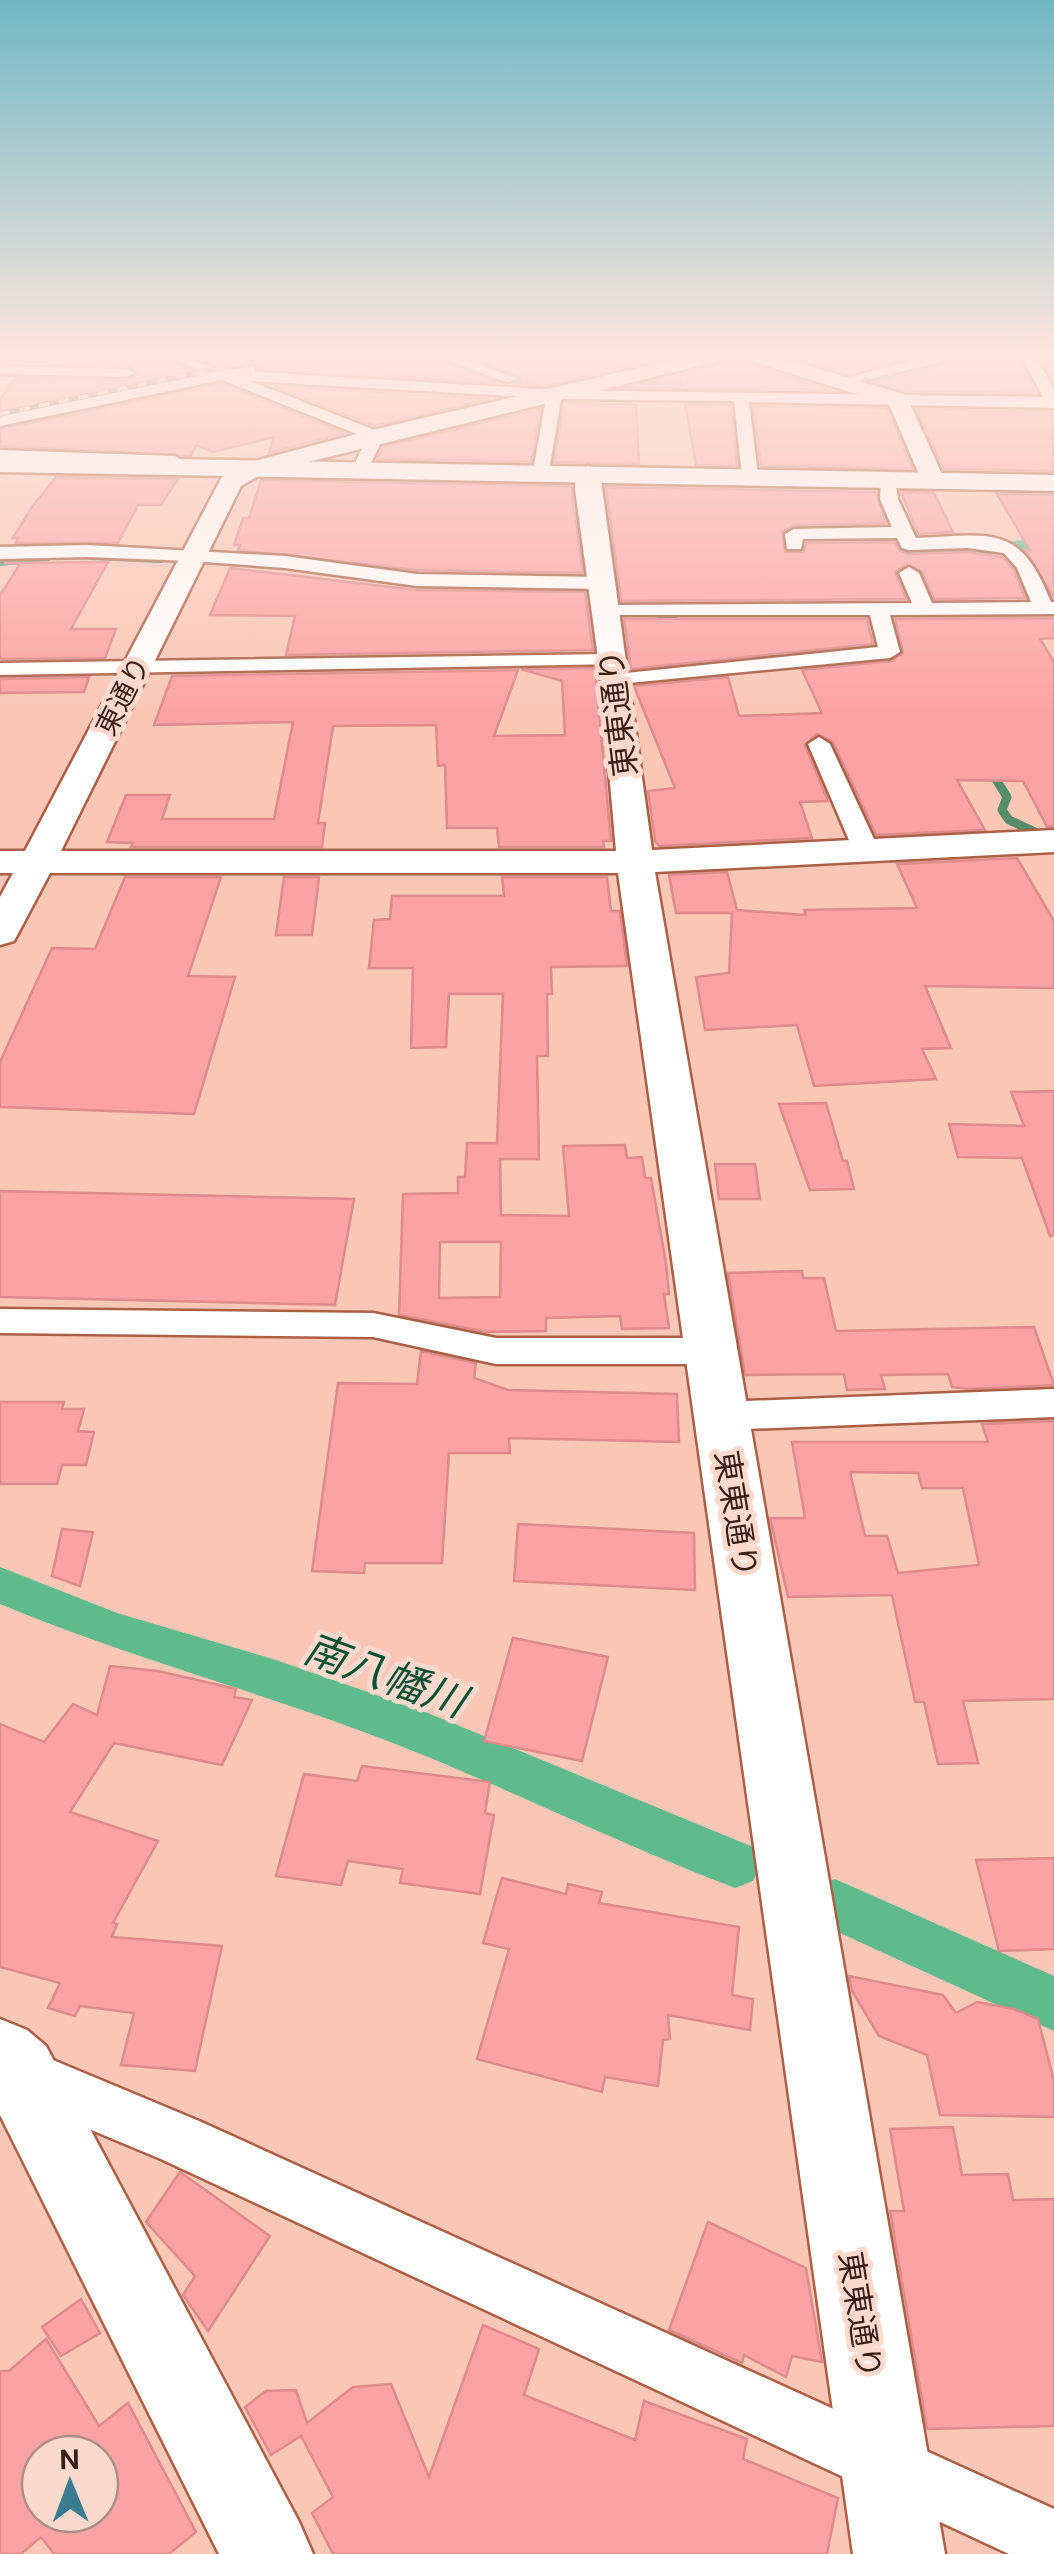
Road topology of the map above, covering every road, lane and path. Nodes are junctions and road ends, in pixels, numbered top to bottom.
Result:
1 (245, 474) edge
2 (567, 474) edge
3 (666, 474) edge
4 (930, 474) edge
5 (750, 476) joint
6 (887, 479) junction
7 (933, 480) junction
8 (1054, 483) edge
9 (905, 532) junction
10 (794, 545) dead end
11 (0, 553) edge
12 (196, 556) junction
13 (909, 573) dead end
14 (924, 608) junction
15 (1048, 608) edge
16 (878, 609) junction
17 (609, 633) junction
18 (0, 668) edge
19 (138, 668) junction
20 (819, 744) dead end
21 (1054, 841) edge
22 (867, 852) junction
23 (0, 862) edge
24 (38, 862) junction
25 (635, 862) junction
26 (0, 933) edge
27 (0, 1321) edge
28 (714, 1351) junction
29 (1054, 1403) edge
30 (721, 1416) junction
31 (10, 2065) edge
32 (884, 2465) junction
33 (1054, 2542) edge
34 (268, 2554) edge
35 (899, 2554) edge

1 - 12 street, 東通り
2 - 17 street, 東東通り
3 - 5 highway
4 - 7 street
5 - 6 highway
6 - 7 highway
6 - 9 street
7 - 8 highway
9 - 10 street
9 - 15 street
11 - 12 street
12 - 17 street
12 - 19 street, 東通り
13 - 14 street
14 - 15 street
14 - 16 street
16 - 17 street
16 - 17 street
17 - 19 street
17 - 25 street, 東東通り
18 - 19 street
19 - 24 street, 東通り
20 - 22 street
21 - 22 street
22 - 25 street
23 - 24 street
24 - 25 street
24 - 26 street, 東通り
25 - 28 street, 東東通り
27 - 28 street
28 - 30 street, 東東通り
29 - 30 street
30 - 32 street, 東東通り
31 - 32 street
31 - 34 street
32 - 33 street
32 - 35 street, 東東通り

